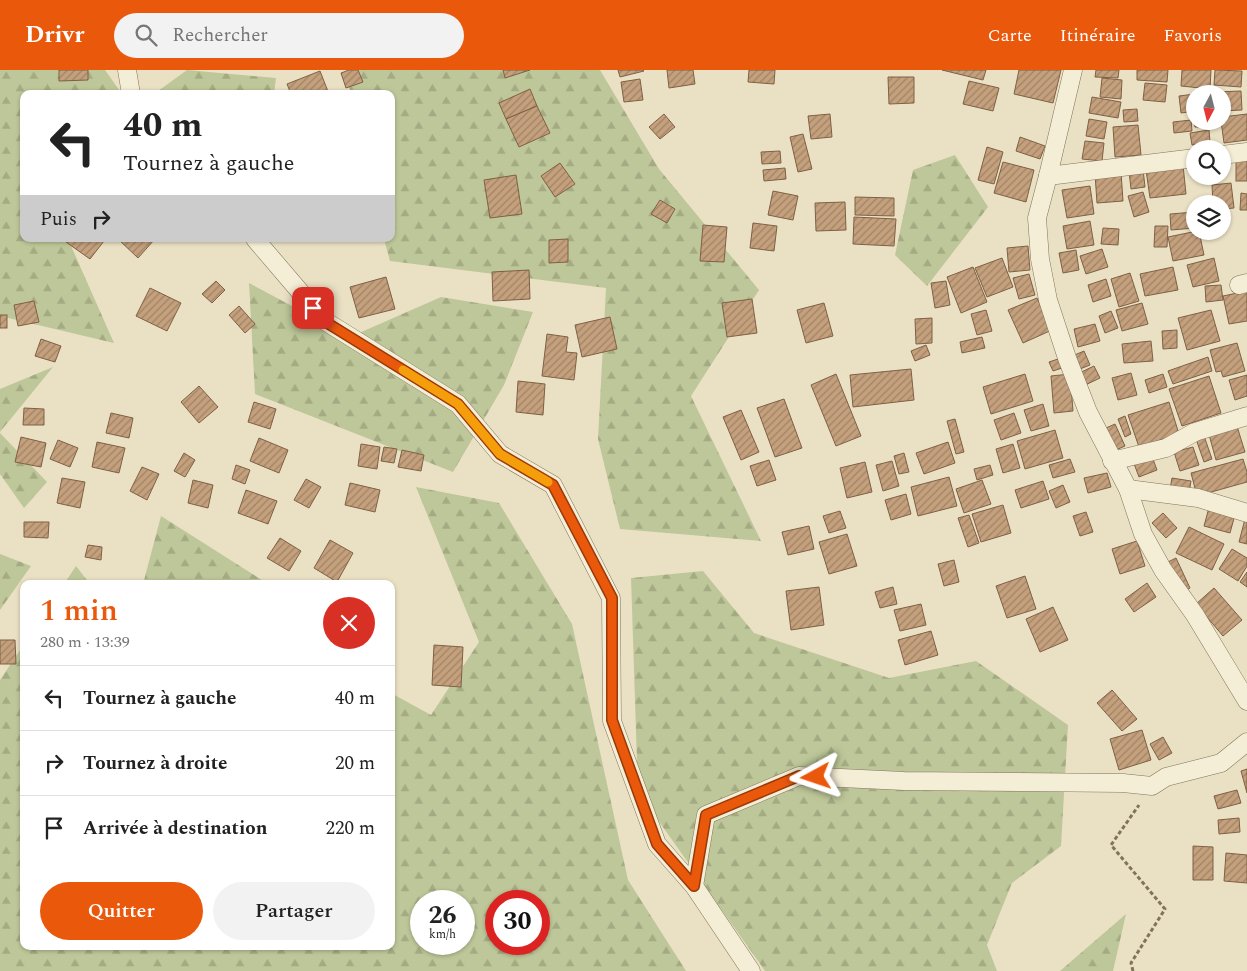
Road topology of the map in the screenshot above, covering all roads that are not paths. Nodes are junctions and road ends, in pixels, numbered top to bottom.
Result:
1 (127, 70) edge
2 (1073, 70) edge
3 (130, 90) edge
4 (1247, 152) edge
5 (1231, 154) edge
6 (1186, 159) edge
7 (1048, 176) junction
8 (258, 242) edge
9 (1247, 416) edge
10 (1112, 461) junction
11 (1128, 489) junction
12 (1247, 513) edge
13 (1247, 701) edge
14 (1247, 742) edge
15 (694, 886) junction
16 (751, 971) edge

1 - 3 street
2 - 7 street
4 - 5 street
6 - 7 street
7 - 10 street
8 - 15 street
9 - 10 street
10 - 11 street
11 - 12 street
11 - 13 street
14 - 15 street
15 - 16 street

